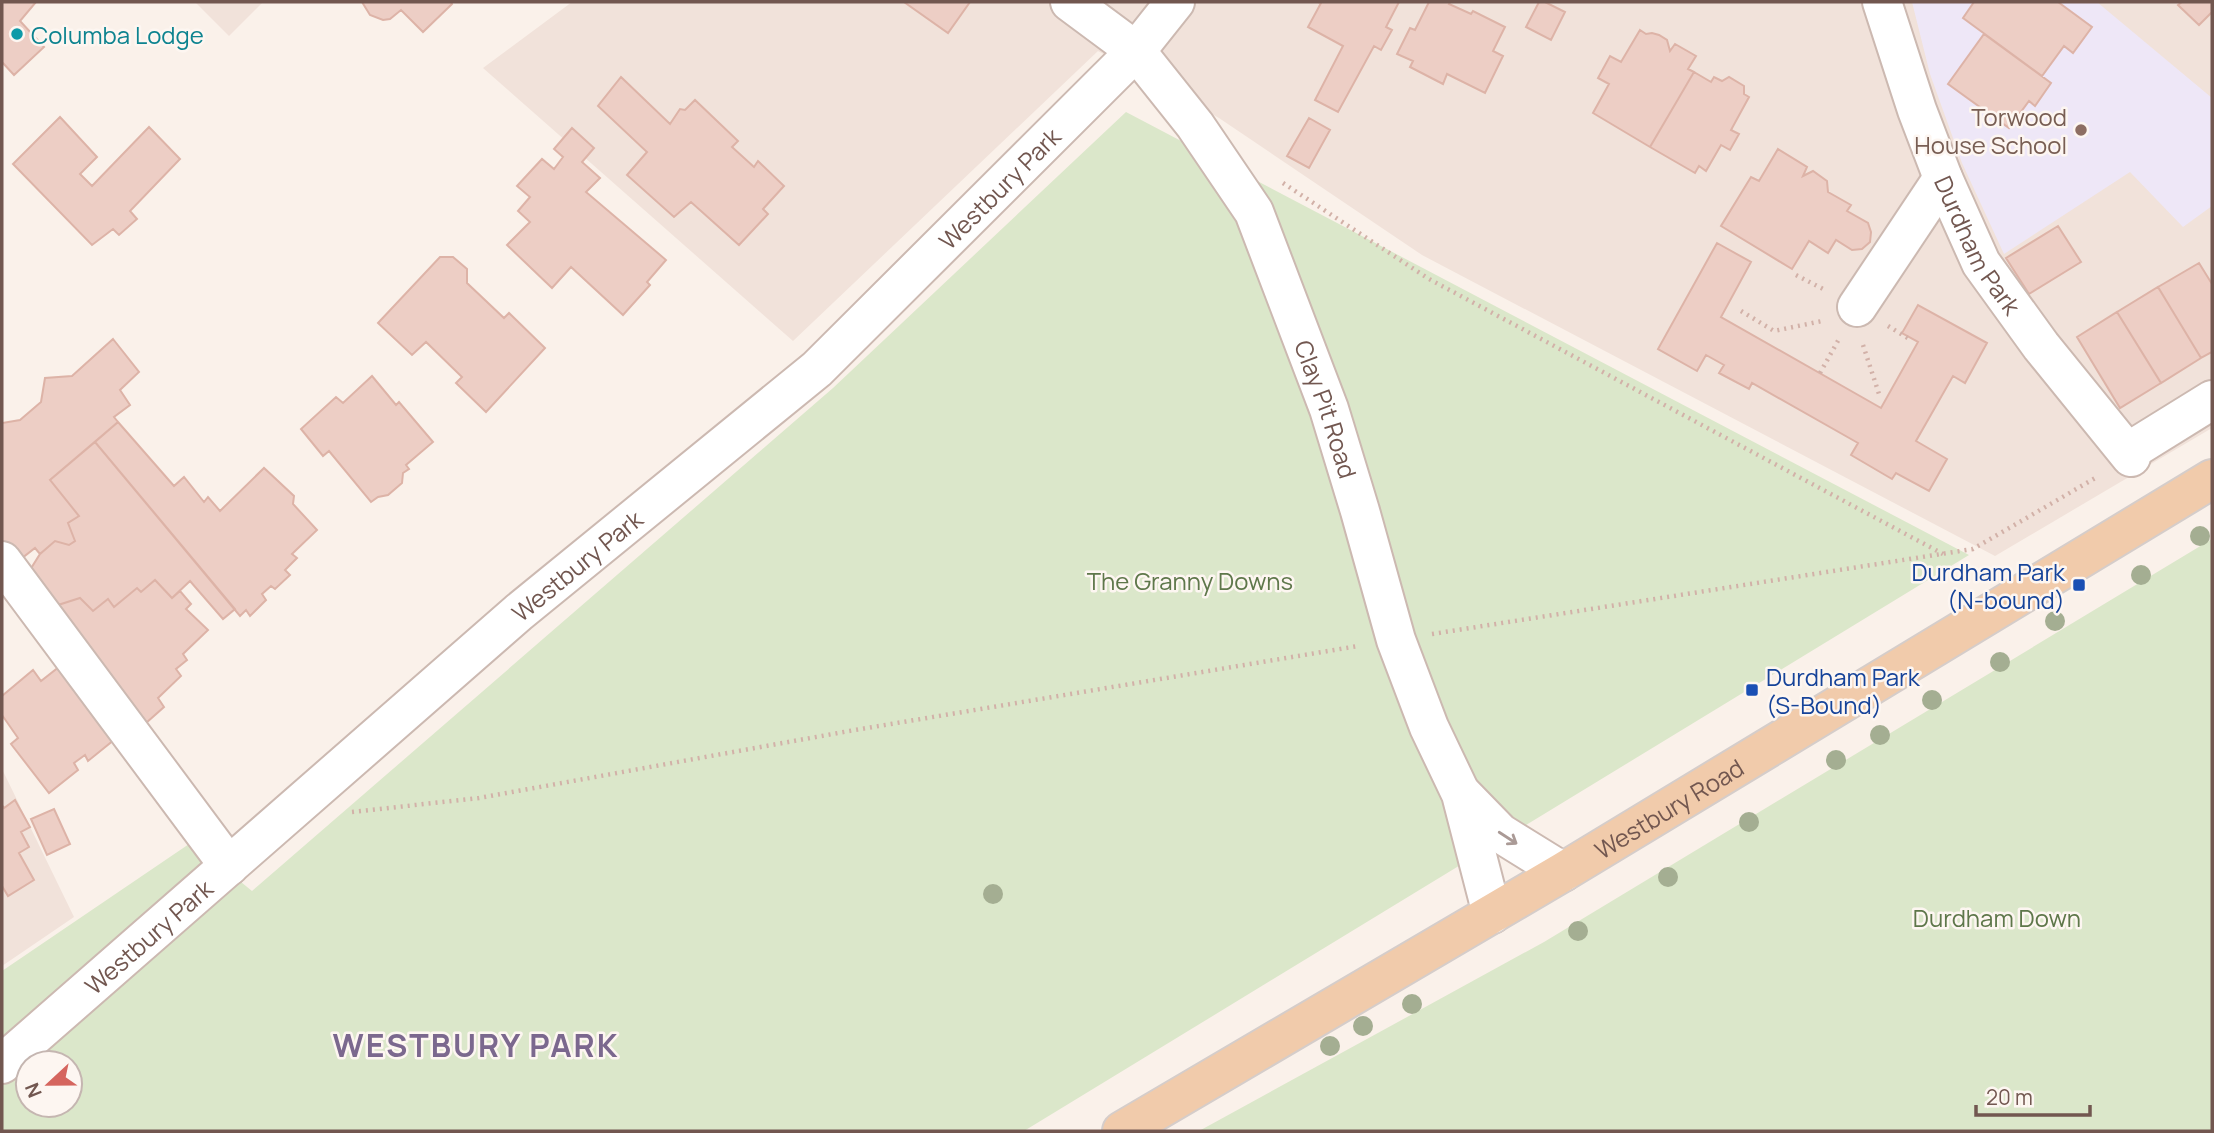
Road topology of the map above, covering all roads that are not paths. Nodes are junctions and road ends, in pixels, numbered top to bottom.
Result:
1 (1070, 2) edge
2 (1175, 2) edge
3 (1882, 2) edge
4 (1136, 51) junction
5 (1943, 178) junction
6 (1848, 321) road end
7 (2212, 400) edge
8 (2212, 479) edge
9 (2, 561) edge
10 (1461, 794) junction
11 (229, 866) junction
12 (1563, 872) junction
13 (1492, 914) junction
14 (2, 1064) edge
15 (1122, 1131) edge

1 - 4 street, Clay Pit Road
2 - 4 street, Westbury Park
3 - 5 street, Durdham Park
4 - 10 street, Clay Pit Road
4 - 11 street, Westbury Park
5 - 6 street
5 - 7 street, Durdham Park
8 - 12 main road, Westbury Road
9 - 11 street
10 -> 12 street, Clay Pit Road
10 - 13 street, Clay Pit Road
11 - 14 street, Westbury Park
12 - 13 main road, Westbury Road
13 - 15 main road, Westbury Road

